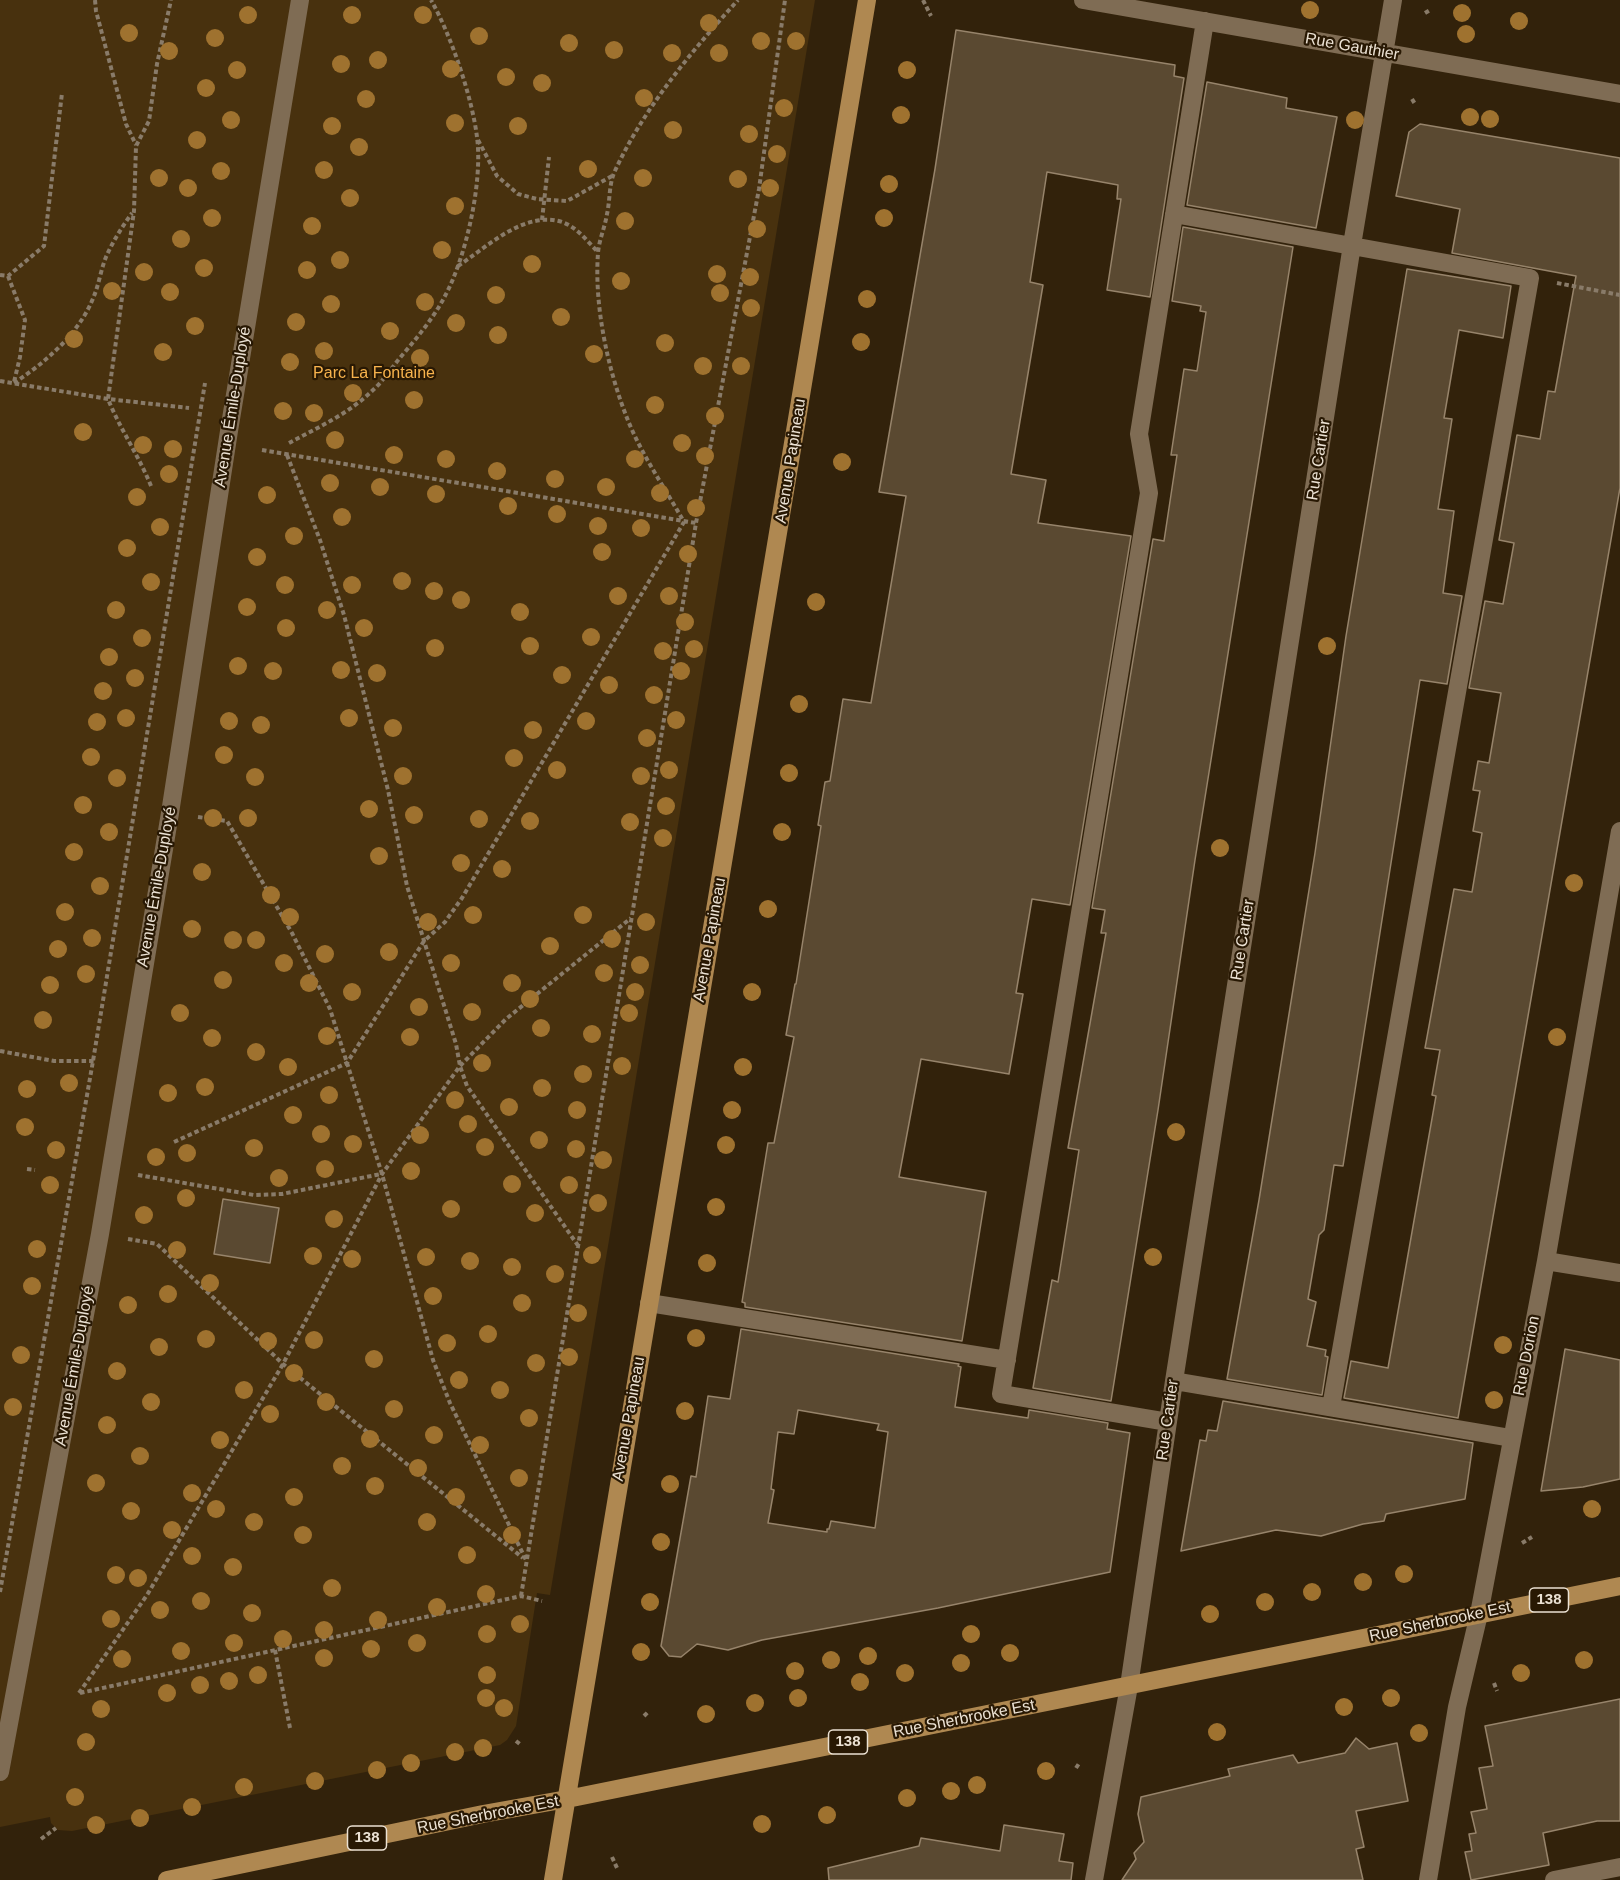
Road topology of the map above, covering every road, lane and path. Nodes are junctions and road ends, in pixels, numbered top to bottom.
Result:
1 (95, 0) edge
2 (171, 0) edge
3 (300, 0) edge
4 (431, 0) edge
5 (738, 0) edge
6 (785, 0) edge
7 (867, 0) edge
8 (923, 0) edge
9 (1394, 0) edge
10 (1095, 1) edge
11 (931, 16) dead end
12 (1205, 21) junction
13 (1384, 53) junction
14 (62, 93) dead end
15 (1620, 94) edge
16 (477, 138) junction
17 (136, 146) junction
18 (549, 157) dead end
19 (613, 176) junction
20 (544, 200) junction
21 (134, 211) junction
22 (1174, 214) junction
23 (542, 220) junction
24 (1352, 245) junction
25 (598, 252) junction
26 (458, 266) junction
27 (0, 275) edge
28 (8, 276) junction
29 (1530, 278) junction
30 (1620, 295) edge
31 (205, 380) dead end
32 (0, 381) edge
33 (14, 383) junction
34 (108, 399) junction
35 (189, 408) dead end
36 (289, 443) dead end
37 (262, 450) dead end
38 (287, 455) junction
39 (151, 486) dead end
40 (684, 522) junction
41 (696, 523) junction
42 (227, 821) dead end
43 (1620, 831) edge
44 (631, 918) junction
45 (424, 940) junction
46 (0, 1051) edge
47 (93, 1060) junction
48 (347, 1063) junction
49 (460, 1066) junction
50 (127, 1067) junction
51 (174, 1142) dead end
52 (27, 1169) dead end
53 (35, 1170) dead end
54 (382, 1174) junction
55 (138, 1175) dead end
56 (157, 1244) dead end
57 (579, 1247) junction
58 (1546, 1261) junction
59 (1620, 1273) edge
60 (649, 1303) junction
61 (1007, 1360) junction
62 (283, 1364) junction
63 (1174, 1381) junction
64 (1331, 1407) junction
65 (1168, 1422) junction
66 (1511, 1438) junction
67 (1532, 1537) dead end
68 (1520, 1545) dead end
69 (526, 1561) junction
70 (1620, 1586) edge
71 (0, 1592) edge
72 (521, 1596) junction
73 (542, 1601) dead end
74 (1479, 1614) junction
75 (275, 1650) junction
76 (1129, 1686) junction
77 (649, 1711) dead end
78 (644, 1716) dead end
79 (290, 1728) dead end
80 (516, 1741) dead end
81 (521, 1745) dead end
82 (1080, 1762) dead end
83 (1076, 1768) dead end
84 (0, 1772) edge
85 (567, 1799) junction
86 (56, 1828) dead end
87 (41, 1839) dead end
88 (612, 1857) dead end
89 (1620, 1867) edge
90 (617, 1868) dead end
91 (167, 1880) edge
92 (553, 1880) edge
93 (1094, 1880) edge
94 (1428, 1880) edge
95 (1554, 1880) edge

1 - 17 path
2 - 17 path
3 - 50 street, Avenue Émile-Duployé
4 - 16 path
5 - 19 path
6 - 41 path
7 - 60 main road, Avenue Papineau
8 - 11 path
9 - 13 street, Rue Cartier
10 - 12 street, Rue Gauthier
12 - 13 street, Rue Gauthier
12 - 22 street
13 - 15 street, Rue Gauthier
13 - 24 street, Rue Cartier
14 - 28 path
16 - 20 path
16 - 26 path
17 - 21 path
18 - 20 path
19 - 20 path
19 - 25 path
20 - 23 path
21 - 33 path
21 - 34 path
22 - 24 street
22 - 61 street
23 - 25 path
23 - 26 path
24 - 29 street
24 - 63 street, Rue Cartier
25 - 40 path
26 - 36 path
27 - 28 path
28 - 33 path
29 - 30 path
29 - 64 street
31 - 47 path, Avenue Émile-Duployé
32 - 33 path
33 - 34 path
34 - 35 path
34 - 39 path
37 - 38 path
38 - 40 path
38 - 45 path
40 - 41 path
40 - 45 path
41 - 44 path
42 - 48 path
43 - 58 street, Rue Dorion
44 - 49 path
44 - 57 path
45 - 48 path
45 - 49 path
46 - 47 path
47 - 50 path
47 - 71 path, Avenue Émile-Duployé
48 - 51 path
48 - 54 path
49 - 54 path
49 - 57 path
50 - 84 street, Avenue Émile-Duployé
52 - 53 path
54 - 55 path
54 - 62 path
54 - 69 path
56 - 62 path
57 - 69 path
58 - 59 street
58 - 66 street, Rue Dorion
60 - 61 street
60 - 85 main road, Avenue Papineau
61 - 65 street
62 - 69 path
62 - 75 path
63 - 64 street
63 - 65 street, Rue Cartier
64 - 66 street
65 - 76 street, Rue Cartier
66 - 74 street, Rue Dorion
67 - 68 path
69 - 72 path
70 - 74 main road, Rue Sherbrooke Est / 138
72 - 73 path
72 - 75 path
74 - 76 main road, Rue Sherbrooke Est / 138
74 - 94 street, Rue Dorion
75 - 79 path
76 - 85 main road, Rue Sherbrooke Est / 138
76 - 93 street, Rue Cartier
77 - 78 path
80 - 81 path
82 - 83 path
85 - 91 main road, Rue Sherbrooke Est / 138
85 - 92 main road, Avenue Papineau
86 - 87 path
88 - 90 path
89 - 95 street

